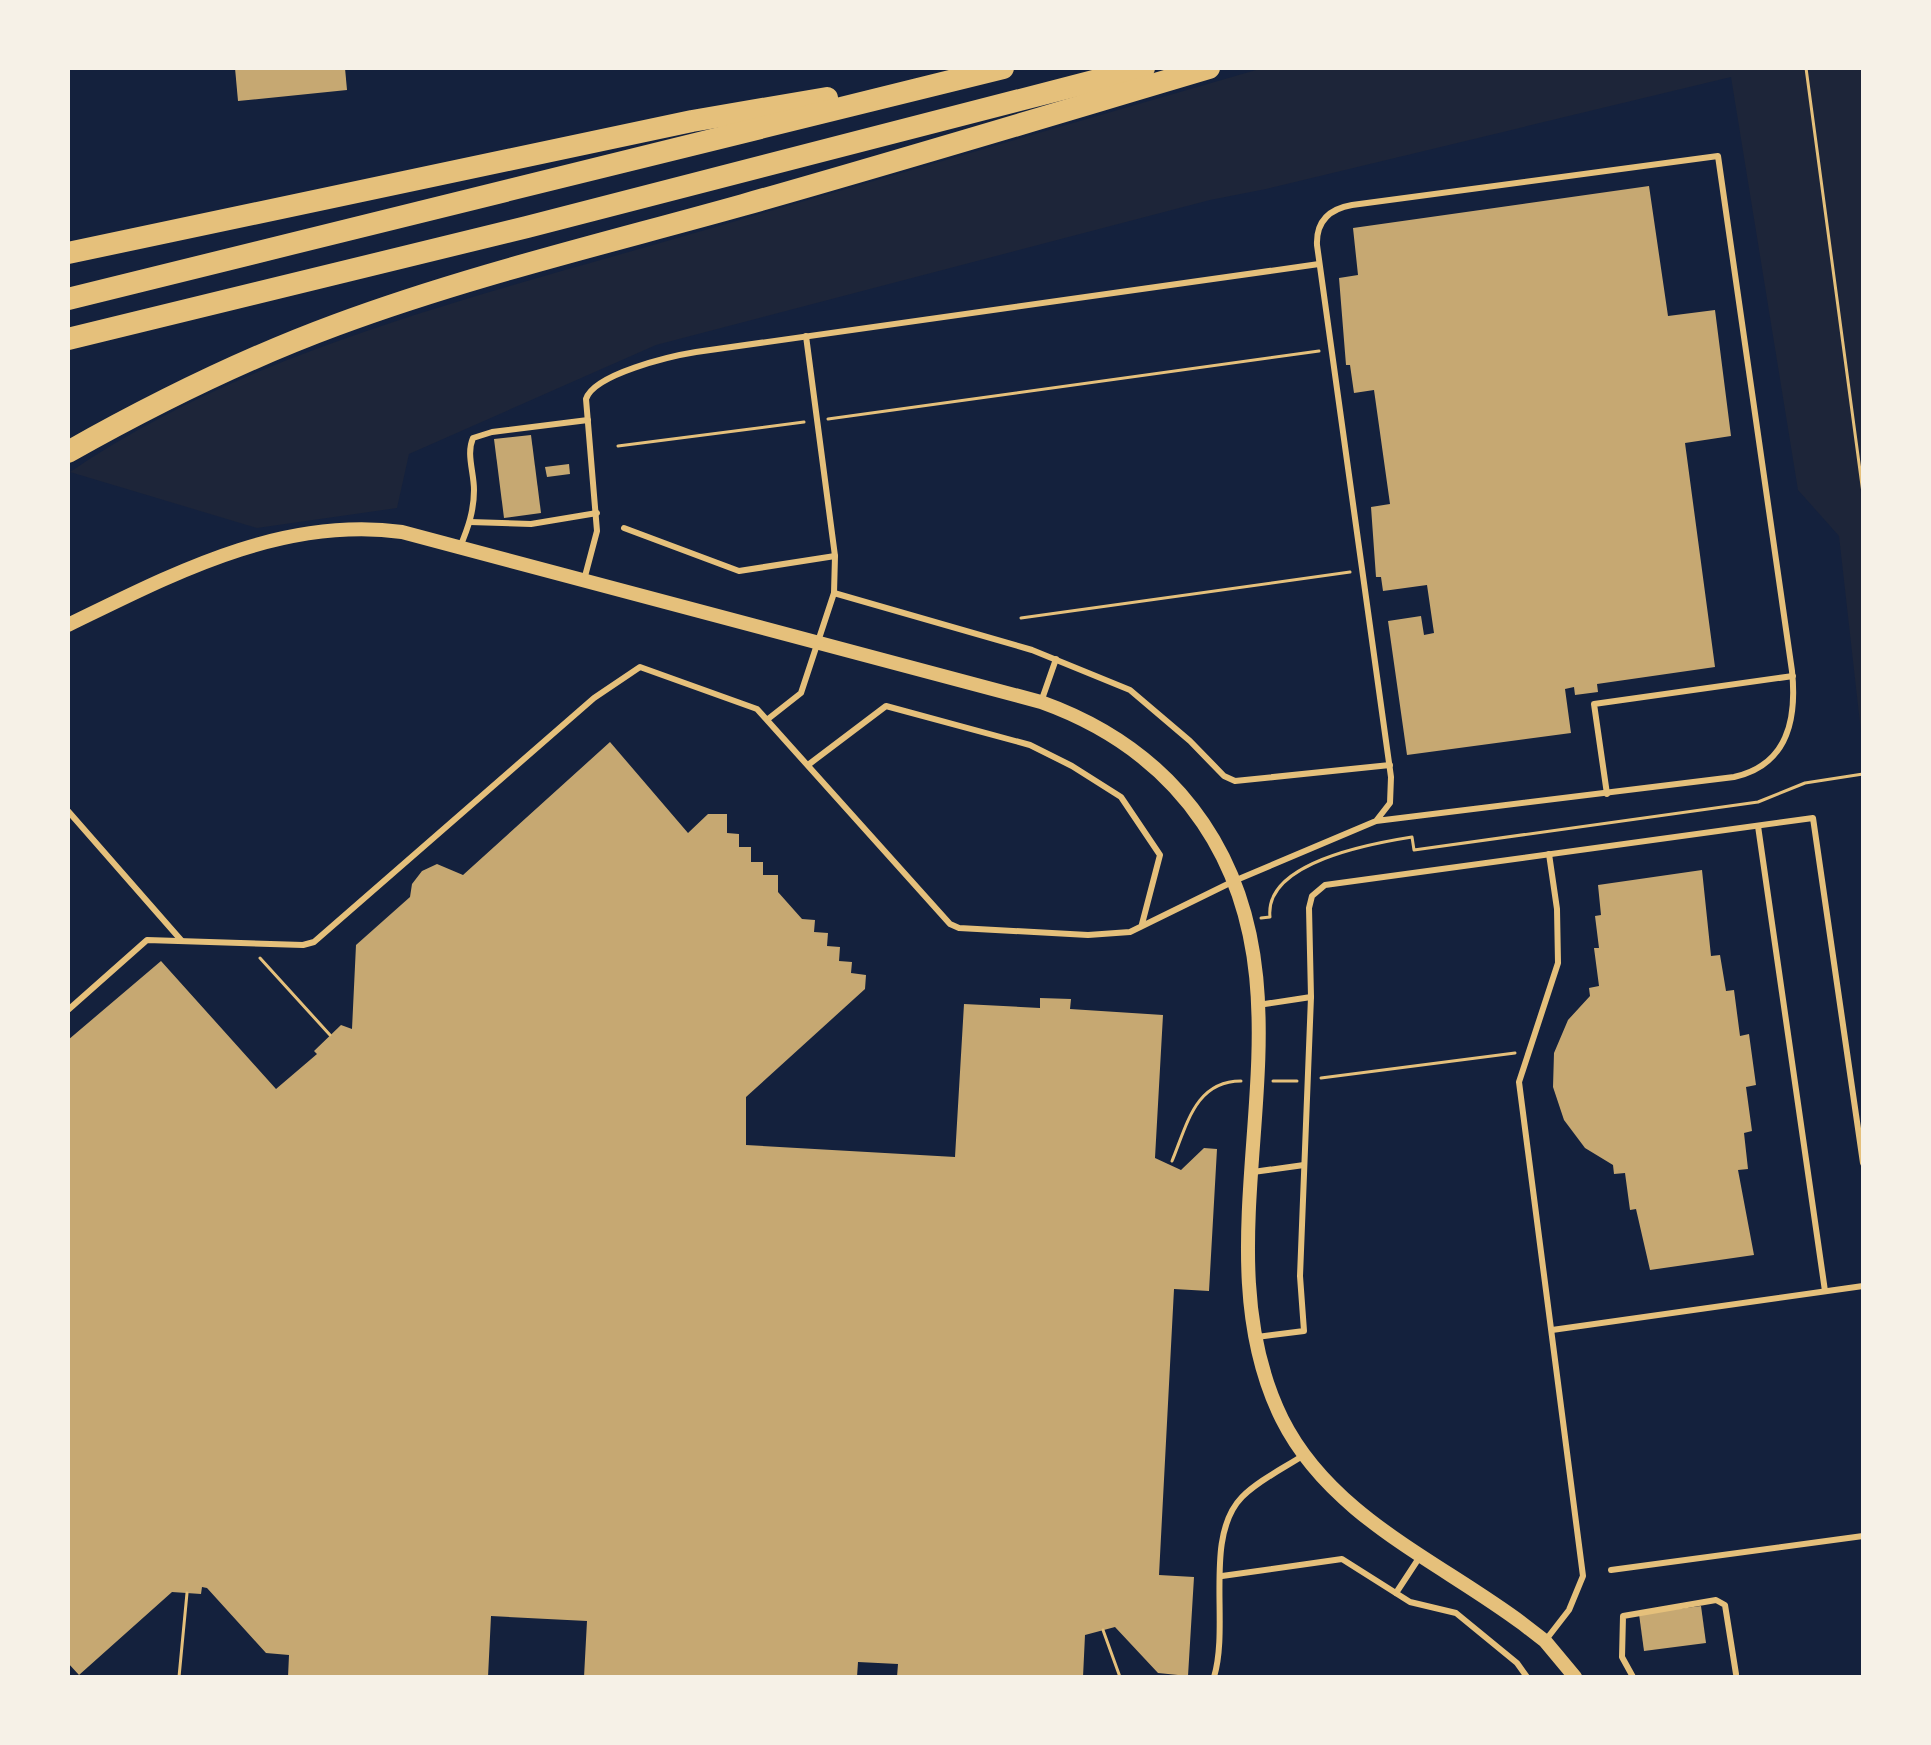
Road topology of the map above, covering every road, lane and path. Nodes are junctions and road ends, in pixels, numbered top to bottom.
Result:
1 (987, 68) edge
2 (1003, 68) edge
3 (1144, 68) edge
4 (1209, 68) edge
5 (1806, 68) edge
6 (68, 252) edge
7 (1319, 264) junction
8 (68, 299) edge
9 (168, 315) junction
10 (806, 336) junction
11 (68, 339) edge
12 (1331, 349) junction
13 (68, 350) edge
14 (588, 420) junction
15 (818, 421) junction
16 (618, 446) dead end
17 (68, 452) edge
18 (1863, 493) edge
19 (597, 513) junction
20 (470, 522) junction
21 (624, 528) dead end
22 (460, 547) junction
23 (835, 556) junction
24 (1362, 570) junction
25 (584, 580) junction
26 (834, 593) junction
27 (1021, 618) dead end
28 (68, 625) edge
29 (819, 643) junction
30 (1056, 659) junction
31 (1793, 676) junction
32 (1041, 702) junction
33 (768, 719) junction
34 (808, 765) junction
35 (1390, 765) junction
36 (1863, 774) edge
37 (1607, 794) junction
38 (68, 811) edge
39 (1376, 821) junction
40 (1758, 826) junction
41 (1549, 854) junction
42 (1234, 881) junction
43 (1248, 921) junction
44 (1142, 924) junction
45 (181, 940) junction
46 (246, 943) junction
47 (1311, 997) junction
48 (1258, 1005) junction
49 (68, 1010) edge
50 (330, 1035) dead end
51 (1526, 1055) junction
52 (1257, 1080) junction
53 (1308, 1080) junction
54 (1172, 1161) dead end
55 (1863, 1163) edge
56 (1304, 1165) junction
57 (1253, 1172) junction
58 (1863, 1286) edge
59 (1825, 1291) junction
60 (1552, 1330) junction
61 (1254, 1338) junction
62 (1304, 1455) junction
63 (1863, 1536) edge
64 (1421, 1555) junction
65 (1611, 1570) dead end
66 (1222, 1576) junction
67 (187, 1593) dead end
68 (1396, 1593) junction
69 (1103, 1630) dead end
70 (1545, 1641) junction
71 (1736, 1674) dead end
72 (179, 1677) edge
73 (1120, 1677) edge
74 (1214, 1677) edge
75 (1527, 1677) edge
76 (1575, 1677) edge
77 (1633, 1677) edge

1 - 6 highway
2 - 8 highway
3 - 9 highway
4 - 17 highway
5 - 18 path
7 - 10 lane
7 - 12 lane
7 - 31 lane
9 - 11 highway
9 - 13 highway
10 - 14 lane
10 - 15 lane
12 - 15 path
12 - 24 lane
14 - 19 lane
14 - 20 lane
15 - 16 path
15 - 23 lane
19 - 20 lane
19 - 25 lane
20 - 22 lane
21 - 23 lane
22 - 25 street
22 - 28 street
23 - 26 lane
24 - 27 path
24 - 35 lane
25 - 29 street
26 - 29 lane
26 - 30 lane
29 - 32 street
29 - 33 lane
30 - 32 lane
30 - 35 lane
31 - 37 lane
31 - 37 lane
32 - 42 street
33 - 34 lane
33 - 46 lane
34 - 44 lane
34 - 44 lane
35 - 39 lane
36 - 43 path
37 - 39 lane
38 - 45 lane
39 - 42 lane
40 - 41 lane
40 - 55 lane
40 - 59 lane
41 - 47 lane
41 - 51 lane
42 - 43 street
42 - 44 lane
43 - 48 street
45 - 46 lane
45 - 49 lane
46 - 50 path
47 - 48 lane
47 - 53 lane
48 - 52 street
51 - 53 path
51 - 60 lane
52 - 53 path
52 - 54 path
52 - 57 street
53 - 56 lane
56 - 57 lane
56 - 61 lane
57 - 61 street
58 - 59 lane
59 - 60 lane
60 - 70 lane
61 - 62 street
62 - 64 street
62 - 66 lane
63 - 65 lane
64 - 68 lane
64 - 70 street
66 - 68 lane
66 - 74 lane
67 - 72 path
68 - 75 lane
69 - 73 path
70 - 76 street
71 - 77 lane

